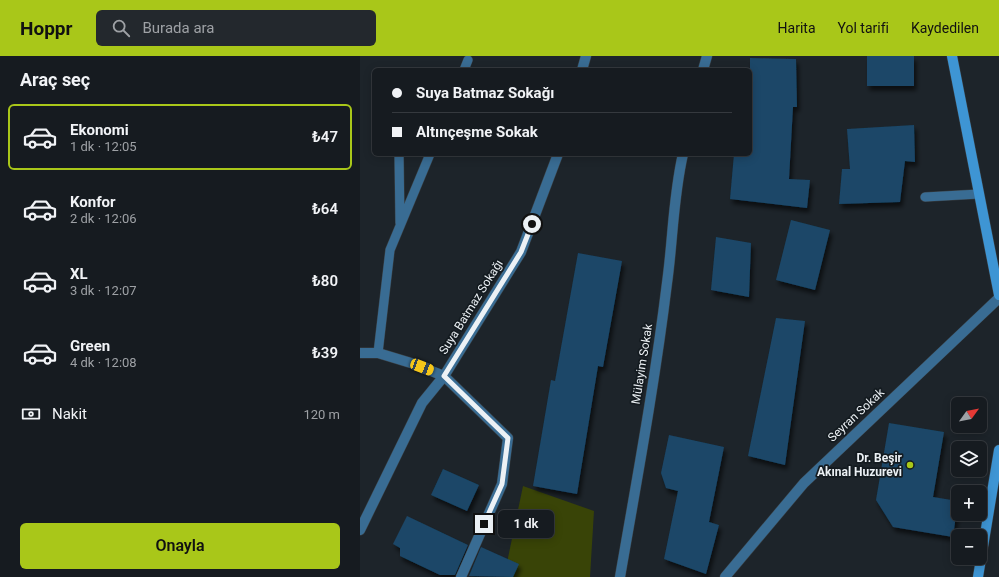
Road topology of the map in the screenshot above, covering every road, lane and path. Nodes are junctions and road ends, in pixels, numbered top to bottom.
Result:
1 (586, 56) edge
2 (707, 56) edge
3 (952, 56) edge
4 (468, 60) dead end
5 (465, 68) edge
6 (583, 68) edge
7 (704, 68) edge
8 (399, 156) edge
9 (429, 156) edge
10 (557, 156) edge
11 (683, 156) edge
12 (979, 194) junction
13 (925, 197) dead end
14 (400, 227) junction
15 (999, 295) edge
16 (999, 298) edge
17 (360, 352) edge
18 (378, 353) junction
19 (444, 376) junction
20 (999, 450) edge
21 (360, 530) edge
22 (461, 577) edge
23 (620, 577) edge
24 (725, 577) edge
25 (978, 577) edge

1 - 6 street
2 - 7 street
3 - 12 street
4 - 5 lane
8 - 14 lane
9 - 14 lane
10 - 19 street, Suya Batmaz Sokağı
11 - 23 street, Mülayim Sokak
12 - 13 lane
12 - 15 street
14 - 18 lane
16 - 24 street, Seyran Sokak
17 - 18 street
18 - 19 street
19 - 21 street, Suya Batmaz Sokağı
19 - 22 street
20 - 25 street

